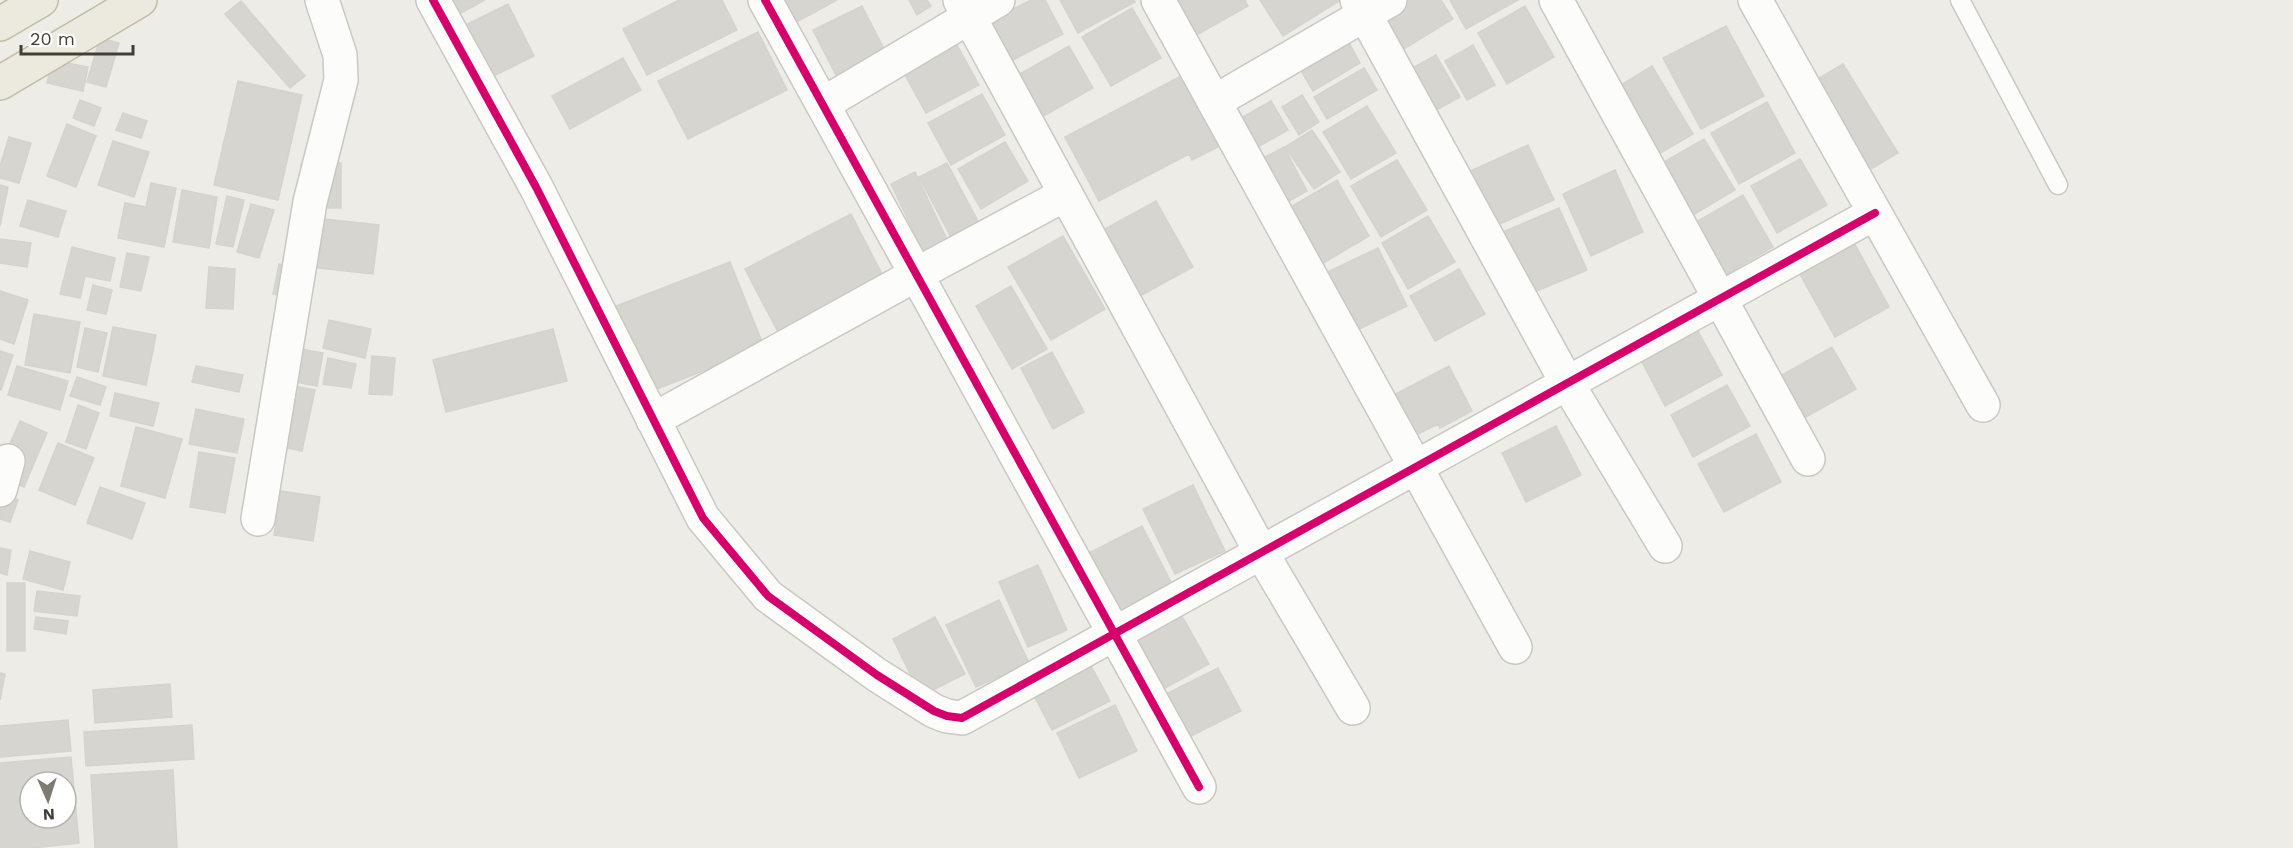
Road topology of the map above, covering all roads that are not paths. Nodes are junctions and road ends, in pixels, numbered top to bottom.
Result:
1 (41, 0) edge
2 (140, 0) edge
3 (322, 0) edge
4 (433, 0) edge
5 (765, 0) edge
6 (998, 0) edge
7 (1158, 0) edge
8 (1556, 0) edge
9 (1755, 0) edge
10 (1960, 0) edge
11 (1371, 5) edge
12 (965, 8) edge
13 (0, 24) edge
14 (0, 83) edge
15 (1214, 102) junction
16 (823, 104) junction
17 (2058, 184) dead end
18 (1066, 194) junction
19 (1875, 213) junction
20 (917, 274) junction
21 (1720, 299) junction
22 (1567, 383) junction
23 (1983, 405) dead end
24 (653, 420) junction
25 (1808, 459) dead end
26 (1414, 468) junction
27 (258, 519) dead end
28 (1665, 546) dead end
29 (1261, 552) junction
30 (1114, 633) junction
31 (1515, 646) dead end
32 (1353, 708) dead end
33 (1199, 787) dead end

1 - 13 highway
2 - 14 highway
3 - 27 street
4 - 24 street
5 - 16 street
6 - 12 street
7 - 15 street
8 - 21 street
9 - 19 street
10 - 17 lane
11 - 15 street
11 - 22 street
12 - 16 street
12 - 18 street
15 - 26 street
16 - 20 street
18 - 20 street
18 - 29 street
19 - 21 street
19 - 23 street
20 - 24 street
20 - 30 street
21 - 22 street
21 - 25 street
22 - 26 street
22 - 28 street
24 - 30 street
26 - 29 street
26 - 31 street
29 - 30 street
29 - 32 street
30 - 33 street

